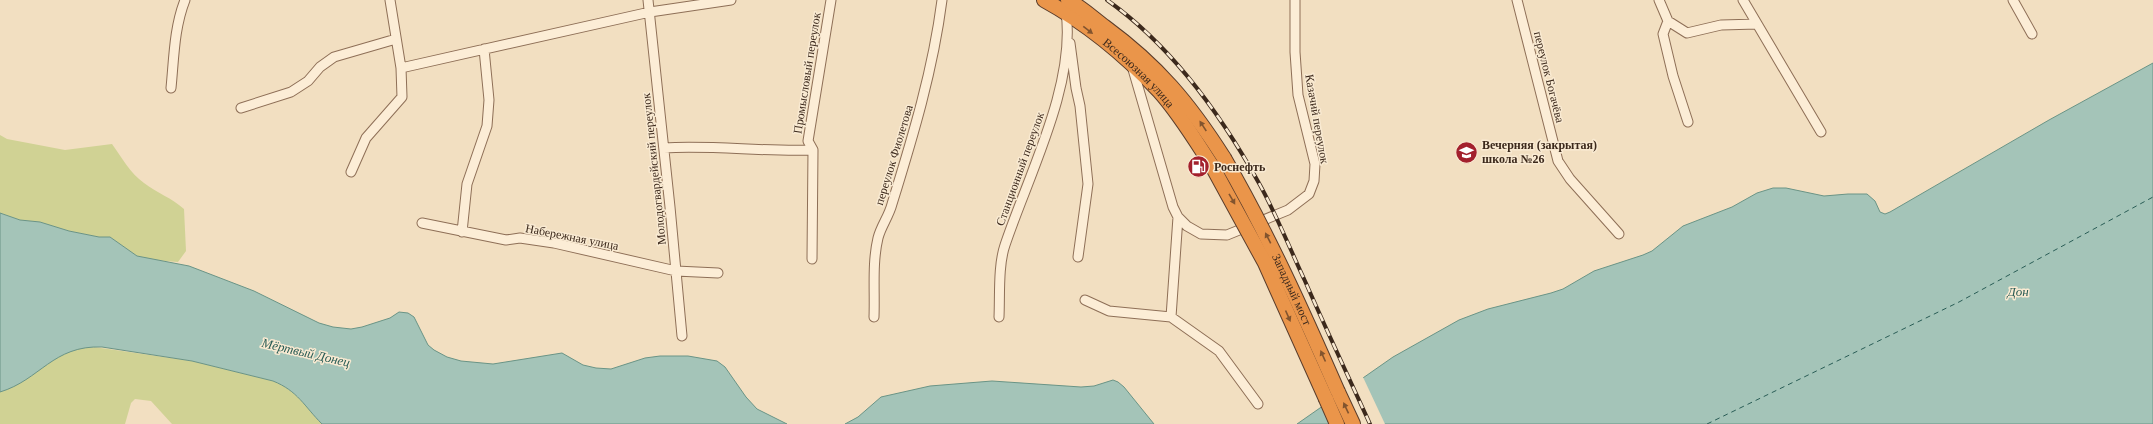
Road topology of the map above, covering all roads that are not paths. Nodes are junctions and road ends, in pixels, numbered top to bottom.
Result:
1 (185, 0) edge
2 (390, 0) edge
3 (648, 0) edge
4 (731, 0) edge
5 (831, 0) edge
6 (942, 0) edge
7 (1044, 0) edge
8 (1295, 0) edge
9 (1517, 0) edge
10 (1659, 0) edge
11 (1743, 0) edge
12 (2013, 0) edge
13 (1067, 6) edge
14 (650, 12) junction
15 (1668, 21) junction
16 (1757, 24) junction
17 (1069, 30) junction
18 (2032, 34) dead end
19 (396, 39) junction
20 (484, 49) junction
21 (1150, 63) junction
22 (1131, 64) junction
23 (401, 68) junction
24 (1142, 75) junction
25 (172, 88) dead end
26 (241, 108) dead end
27 (1688, 122) dead end
28 (1821, 132) dead end
29 (664, 148) junction
30 (813, 150) junction
31 (1218, 162) junction
32 (350, 172) dead end
33 (1178, 217) junction
34 (422, 223) dead end
35 (462, 232) junction
36 (1619, 234) dead end
37 (1078, 257) dead end
38 (812, 259) dead end
39 (676, 271) junction
40 (718, 273) dead end
41 (1085, 300) dead end
42 (874, 317) dead end
43 (999, 317) dead end
44 (1171, 317) junction
45 (682, 336) dead end
46 (1258, 404) dead end
47 (1337, 424) edge
48 (1353, 424) edge

1 - 25 street
2 - 19 street
3 - 14 street, Молодогвардейский переулок
4 - 14 street
5 - 30 street, Промысловый переулок
6 - 42 street, переулок Фиолетова
7 - 13 highway, Всесоюзная улица
8 - 33 street, Казачий переулок
9 - 36 street, переулок Богачёва
10 - 15 street
11 - 16 street
12 - 18 street
13 - 17 street, Станционный переулок
13 - 21 highway, Всесоюзная улица
13 -> 22 highway, Всесоюзная улица
14 - 20 street
14 - 29 street, Молодогвардейский переулок
15 - 16 street
15 - 27 street
16 - 28 street
17 - 37 street, Станционный переулок
17 - 43 street, Станционный переулок
19 - 23 street
19 - 26 street
20 - 23 street
20 - 35 street
21 - 24 street
31 -> 21 highway, Всесоюзная улица
22 - 24 highway, Всесоюзная улица
22 - 33 street
23 - 32 street
24 - 31 highway, Всесоюзная улица
29 - 30 street, Промысловый переулок
29 - 39 street, Молодогвардейский переулок
30 - 38 street, Промысловый переулок
31 -> 47 highway, Западный мост, bridge
48 -> 31 highway, Западный мост, bridge
33 - 44 street
34 - 35 street, Набережная улица
35 - 39 street, Набережная улица
39 - 40 street, Набережная улица
39 - 45 street, Молодогвардейский переулок
41 - 44 street
44 - 46 street

